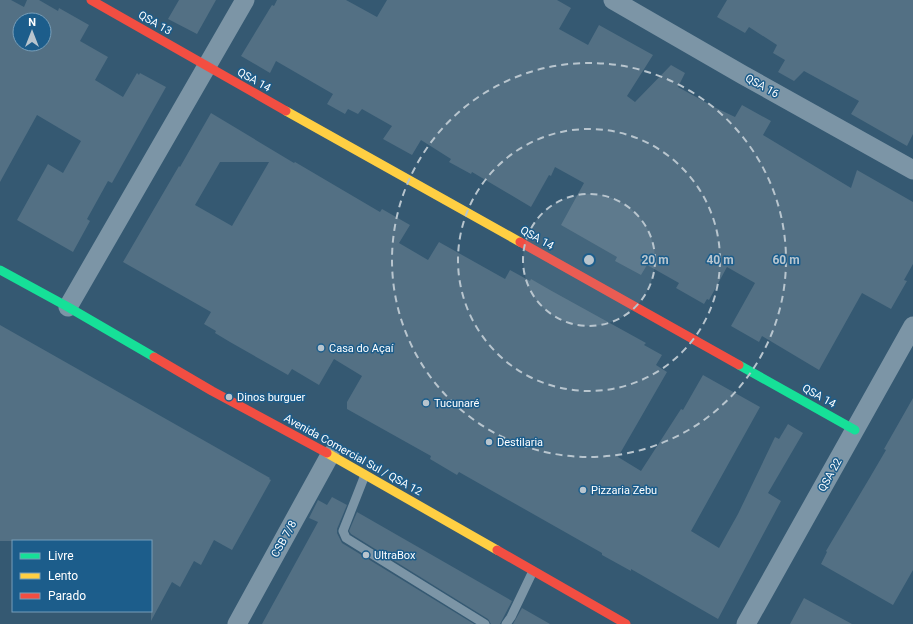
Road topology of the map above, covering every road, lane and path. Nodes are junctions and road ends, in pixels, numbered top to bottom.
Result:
1 (91, 0) edge
2 (245, 0) edge
3 (613, 0) edge
4 (206, 67) junction
5 (913, 170) edge
6 (0, 270) edge
7 (68, 307) junction
8 (913, 326) edge
9 (855, 430) junction
10 (330, 455) junction
11 (365, 475) junction
12 (533, 571) junction
13 (238, 624) edge
14 (485, 624) edge
15 (506, 624) edge
16 (626, 624) edge
17 (746, 624) edge

1 - 4 street, QSA 13
2 - 4 street
3 - 5 street, QSA 16
4 - 7 street
4 - 9 street, QSA 14
6 - 7 street, Avenida Comercial Sul / QSA 12
7 - 10 street, Avenida Comercial Sul / QSA 12
8 - 9 street, QSA 22
9 - 17 street, QSA 22
10 - 11 street, Avenida Comercial Sul / QSA 12
10 - 13 street, CSB 7/8
11 - 12 street, Avenida Comercial Sul / QSA 12
11 - 14 lane
12 - 15 lane
12 - 16 street, Avenida Comercial Sul / QSA 12

